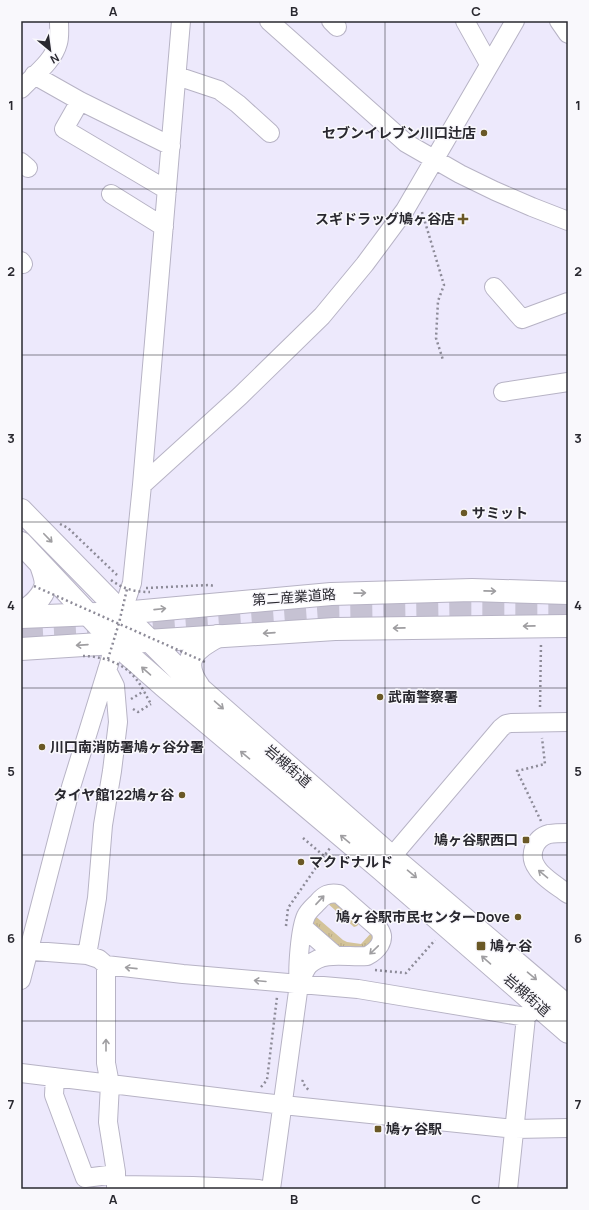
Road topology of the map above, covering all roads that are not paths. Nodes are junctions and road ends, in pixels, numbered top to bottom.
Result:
1 (59, 21) edge
2 (181, 21) edge
3 (268, 21) edge
4 (465, 21) edge
5 (515, 21) edge
6 (559, 21) edge
7 (568, 34) edge
8 (490, 64) junction
9 (34, 75) junction
10 (177, 76) junction
11 (21, 89) edge
12 (80, 101) junction
13 (270, 133) dead end
14 (171, 146) junction
15 (435, 160) junction
16 (167, 190) junction
17 (112, 194) dead end
18 (568, 221) edge
19 (164, 227) junction
20 (494, 287) dead end
21 (568, 302) edge
22 (568, 382) edge
23 (503, 392) dead end
24 (142, 485) junction
25 (21, 510) edge
26 (21, 543) edge
27 (41, 565) junction
28 (568, 593) edge
29 (87, 614) junction
30 (21, 615) edge
31 (568, 626) edge
32 (218, 636) junction
33 (149, 641) junction
34 (114, 642) junction
35 (21, 649) edge
36 (201, 689) junction
37 (568, 722) edge
38 (568, 833) edge
39 (386, 863) junction
40 (568, 894) edge
41 (302, 927) junction
42 (25, 950) edge
43 (87, 955) junction
44 (335, 955) junction
45 (106, 965) junction
46 (21, 980) edge
47 (299, 984) junction
48 (568, 1007) edge
49 (532, 1011) junction
50 (568, 1032) edge
51 (21, 1073) edge
52 (55, 1077) junction
53 (110, 1084) junction
54 (283, 1105) junction
55 (568, 1128) edge
56 (515, 1129) junction
57 (116, 1183) edge
58 (175, 1187) edge
59 (259, 1189) edge
60 (271, 1189) edge
61 (508, 1189) edge

1 - 9 street
2 - 10 street
3 - 15 street
4 - 8 street
5 - 8 street
6 - 7 street
8 - 15 street
9 - 11 street
9 - 12 street
10 - 13 street
10 - 14 street
12 - 14 street
12 - 16 street
14 - 16 street
15 - 18 street
15 - 24 street
16 - 19 street
17 - 19 street
19 - 24 street
20 - 21 street
22 - 23 street
24 - 34 street
25 -> 34 main road, 岩槻街道
26 - 27 main road, 岩槻街道
27 - 29 main road, 岩槻街道
27 - 30 main road
34 -> 28 main road, 第二産業道路
29 - 30 main road, 第二産業道路
29 - 34 main road, 第二産業道路
29 - 34 main road, 岩槻街道
31 -> 32 main road, 第二産業道路
32 - 33 main road, 第二産業道路
32 - 36 main road
33 - 34 main road, 岩槻街道
33 - 34 main road, 第二産業道路
33 - 36 main road, 岩槻街道
34 -> 35 main road, 第二産業道路
39 -> 34 main road, 岩槻街道
34 - 42 street
34 - 43 street
36 -> 39 main road, 岩槻街道
37 - 39 street
40 -> 38 street
39 -> 48 main road, 岩槻街道
49 -> 39 main road, 岩槻街道
41 - 44 street
41 -> 44 street
41 - 47 street
42 - 43 street
42 - 46 street
43 - 45 street
44 - 47 street
47 -> 45 street
53 -> 45 street
47 - 49 street
47 - 54 street
49 - 50 main road, 岩槻街道
49 - 56 street
51 - 52 street
52 - 53 street
52 - 57 street
53 - 54 street
53 - 57 street
54 - 56 street
54 - 60 street
55 - 56 street
56 - 61 street
57 - 58 street
58 - 59 street

